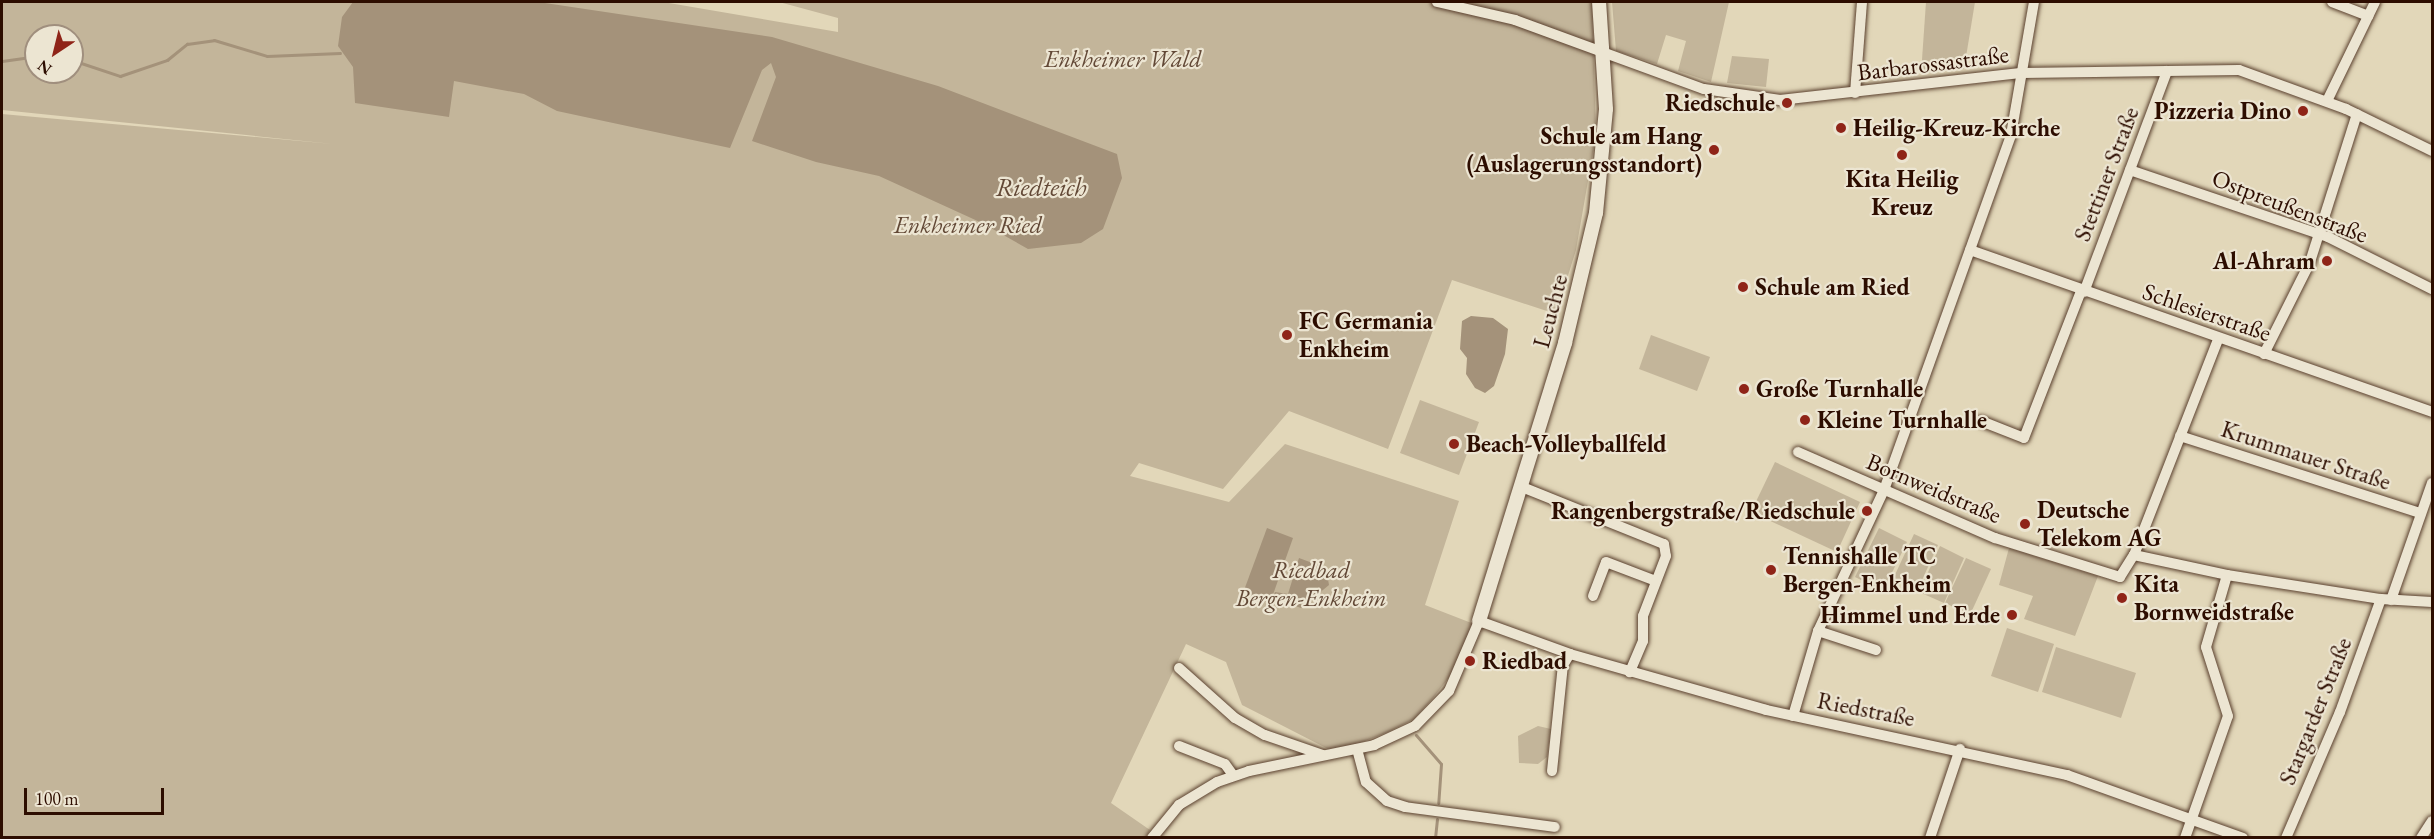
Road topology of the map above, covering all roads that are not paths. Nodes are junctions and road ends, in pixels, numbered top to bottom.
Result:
1 (1437, 2) edge
2 (1599, 2) edge
3 (1862, 2) edge
4 (2034, 2) edge
5 (2332, 2) edge
6 (2375, 2) edge
7 (2368, 16) junction
8 (1605, 55) junction
9 (2167, 71) junction
10 (2022, 73) junction
11 (1855, 93) junction
12 (2327, 101) junction
13 (2357, 114) junction
14 (2433, 152) edge
15 (2130, 170) junction
16 (2318, 233) junction
17 (1970, 250) junction
18 (2433, 289) edge
19 (2083, 291) junction
20 (2218, 339) junction
21 (2264, 354) junction
22 (2433, 412) edge
23 (1981, 421) dead end
24 (2180, 436) junction
25 (1798, 452) dead end
26 (2433, 483) edge
27 (1522, 487) junction
28 (1884, 490) junction
29 (2420, 513) junction
30 (2134, 555) junction
31 (2227, 575) junction
32 (1656, 580) junction
33 (1593, 596) dead end
34 (2386, 600) junction
35 (2433, 602) edge
36 (1479, 621) junction
37 (1818, 631) junction
38 (1876, 650) dead end
39 (1570, 654) junction
40 (1179, 668) dead end
41 (1630, 672) junction
42 (1793, 716) junction
43 (1179, 746) dead end
44 (1357, 749) junction
45 (1960, 749) junction
46 (1326, 756) junction
47 (1552, 771) dead end
48 (1233, 776) junction
49 (2193, 819) junction
50 (2433, 821) edge
51 (1555, 827) dead end
52 (1152, 837) edge
53 (1929, 837) edge
54 (2185, 837) edge
55 (2243, 837) edge
56 (2286, 837) edge
57 (2421, 837) edge

1 - 8 street, Barbarossastraße
2 - 8 street, Leuchte
3 - 11 street
4 - 10 street
5 - 7 street
6 - 7 street
7 - 12 street
8 - 11 street, Barbarossastraße
8 - 27 street, Leuchte
9 - 10 street, Barbarossastraße
9 - 12 street, Barbarossastraße
9 - 15 street, Stettiner Straße
10 - 11 street, Barbarossastraße
10 - 17 street
12 - 13 street, Barbarossastraße
13 - 14 street, Barbarossastraße
13 - 16 street
15 - 16 street, Ostpreußenstraße
15 - 19 street, Stettiner Straße
16 - 18 street, Ostpreußenstraße
16 - 21 street
17 - 19 street, Schlesierstraße
17 - 28 street
19 - 20 street, Schlesierstraße
19 - 23 street, Stettiner Straße
20 - 21 street, Schlesierstraße
20 - 24 street
21 - 22 street, Schlesierstraße
24 - 29 street, Krummauer Straße
24 - 30 street
25 - 28 street, Bornweidstraße
26 - 29 street, Stargarder Straße
27 - 32 street
27 - 36 street, Leuchte
28 - 30 street, Bornweidstraße
28 - 37 street
29 - 34 street, Stargarder Straße
30 - 31 street
31 - 34 street
31 - 49 street
32 - 33 street
32 - 41 street
34 - 35 street
34 - 56 street, Stargarder Straße
36 - 39 street, Riedstraße
36 - 44 street
37 - 38 street
37 - 42 street
39 - 41 street, Riedstraße
39 - 47 street
40 - 46 street
41 - 42 street, Riedstraße
42 - 45 street, Riedstraße
43 - 48 street
44 - 46 street
44 - 51 street
45 - 49 street, Riedstraße
45 - 53 street
46 - 48 street
48 - 52 street
49 - 54 street
49 - 55 street, Riedstraße
50 - 57 street

